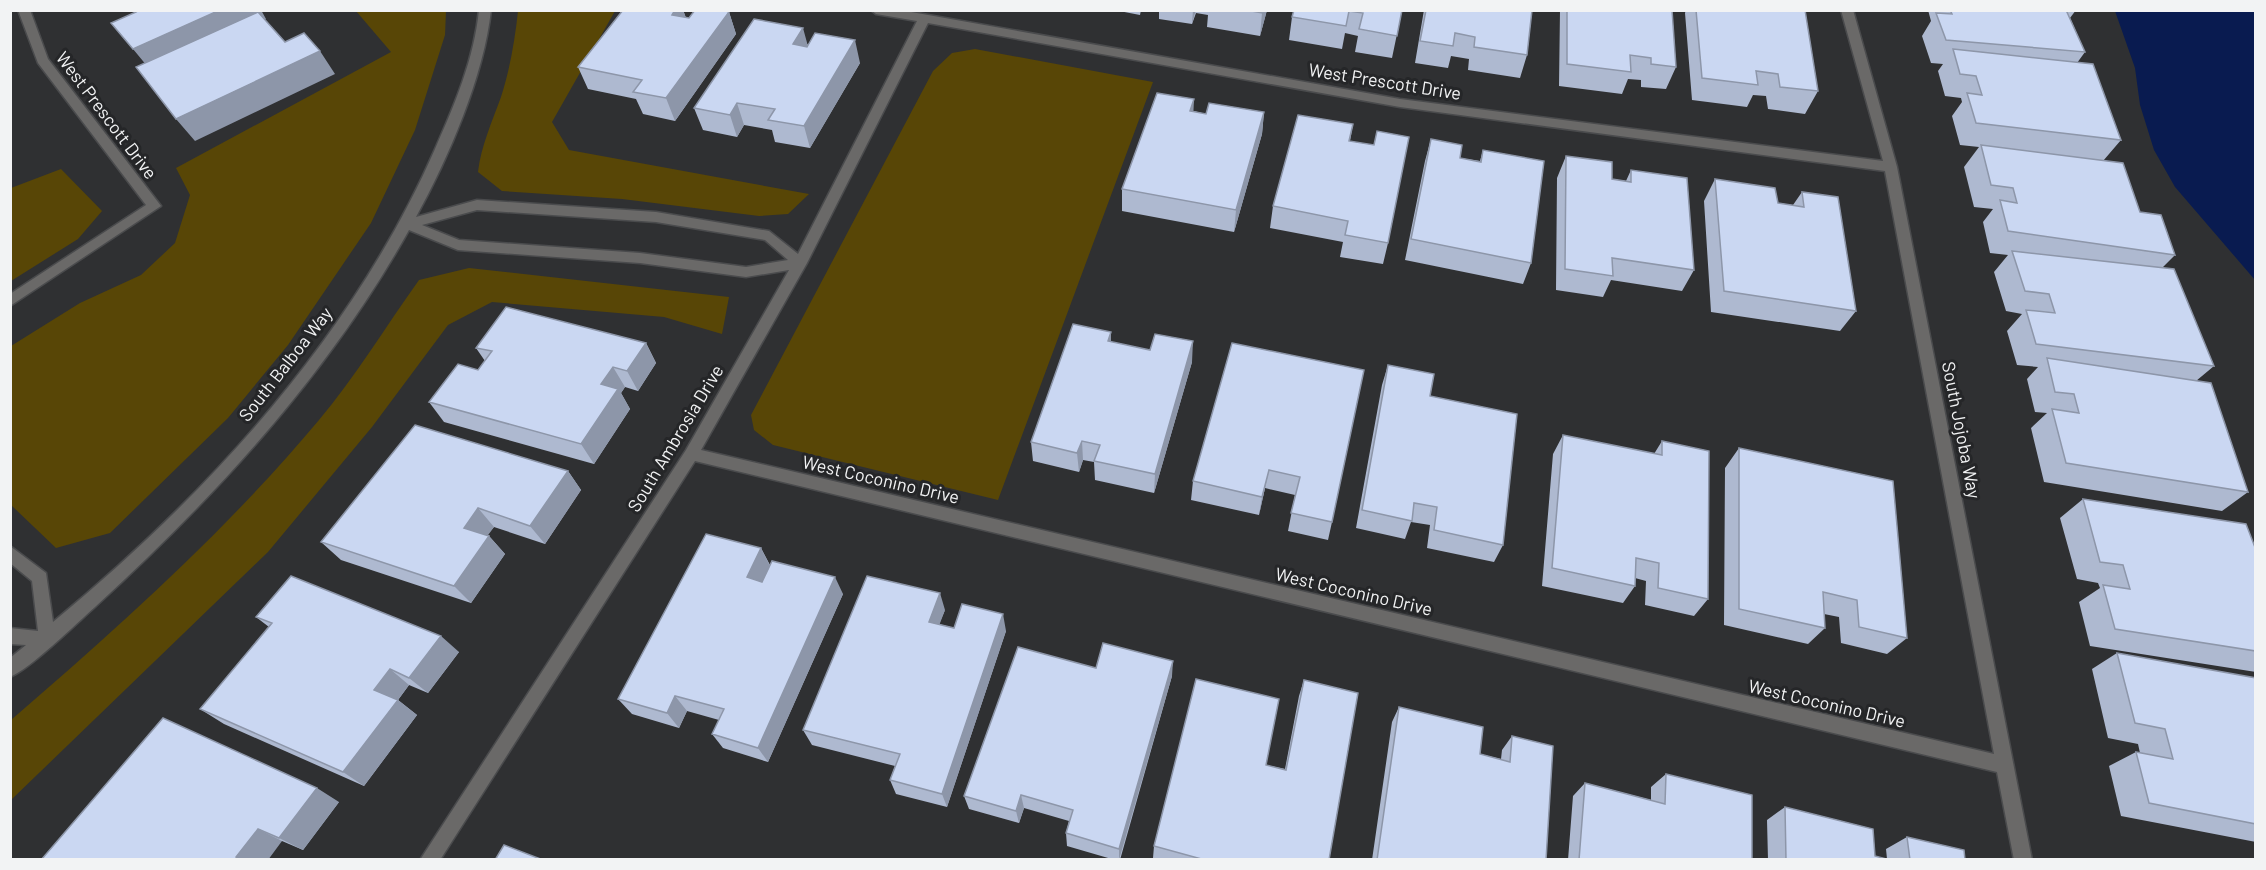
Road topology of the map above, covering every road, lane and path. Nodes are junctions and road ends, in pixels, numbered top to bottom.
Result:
1 (24, 10) edge
2 (484, 10) edge
3 (876, 10) edge
4 (1847, 10) edge
5 (924, 19) junction
6 (1891, 167) junction
7 (407, 224) junction
8 (800, 263) junction
9 (10, 301) edge
10 (691, 454) junction
11 (10, 554) edge
12 (10, 636) edge
13 (47, 639) junction
14 (10, 669) edge
15 (2007, 766) junction
16 (429, 860) edge
17 (2024, 860) edge

1 - 9 street, West Prescott Drive
2 - 7 street, South Balboa Way
3 - 5 street, West Prescott Drive
4 - 6 street, South Jojoba Way
5 - 6 street, West Prescott Drive
5 - 8 street, South Ambrosia Drive
6 - 15 street, South Jojoba Way
7 - 8 street
7 - 8 street
7 - 13 street, South Balboa Way
8 - 10 street, South Ambrosia Drive
10 - 15 street, West Coconino Drive
10 - 16 street, South Ambrosia Drive
11 - 13 street
12 - 13 street
13 - 14 street, South Balboa Way
15 - 17 street, South Jojoba Way

